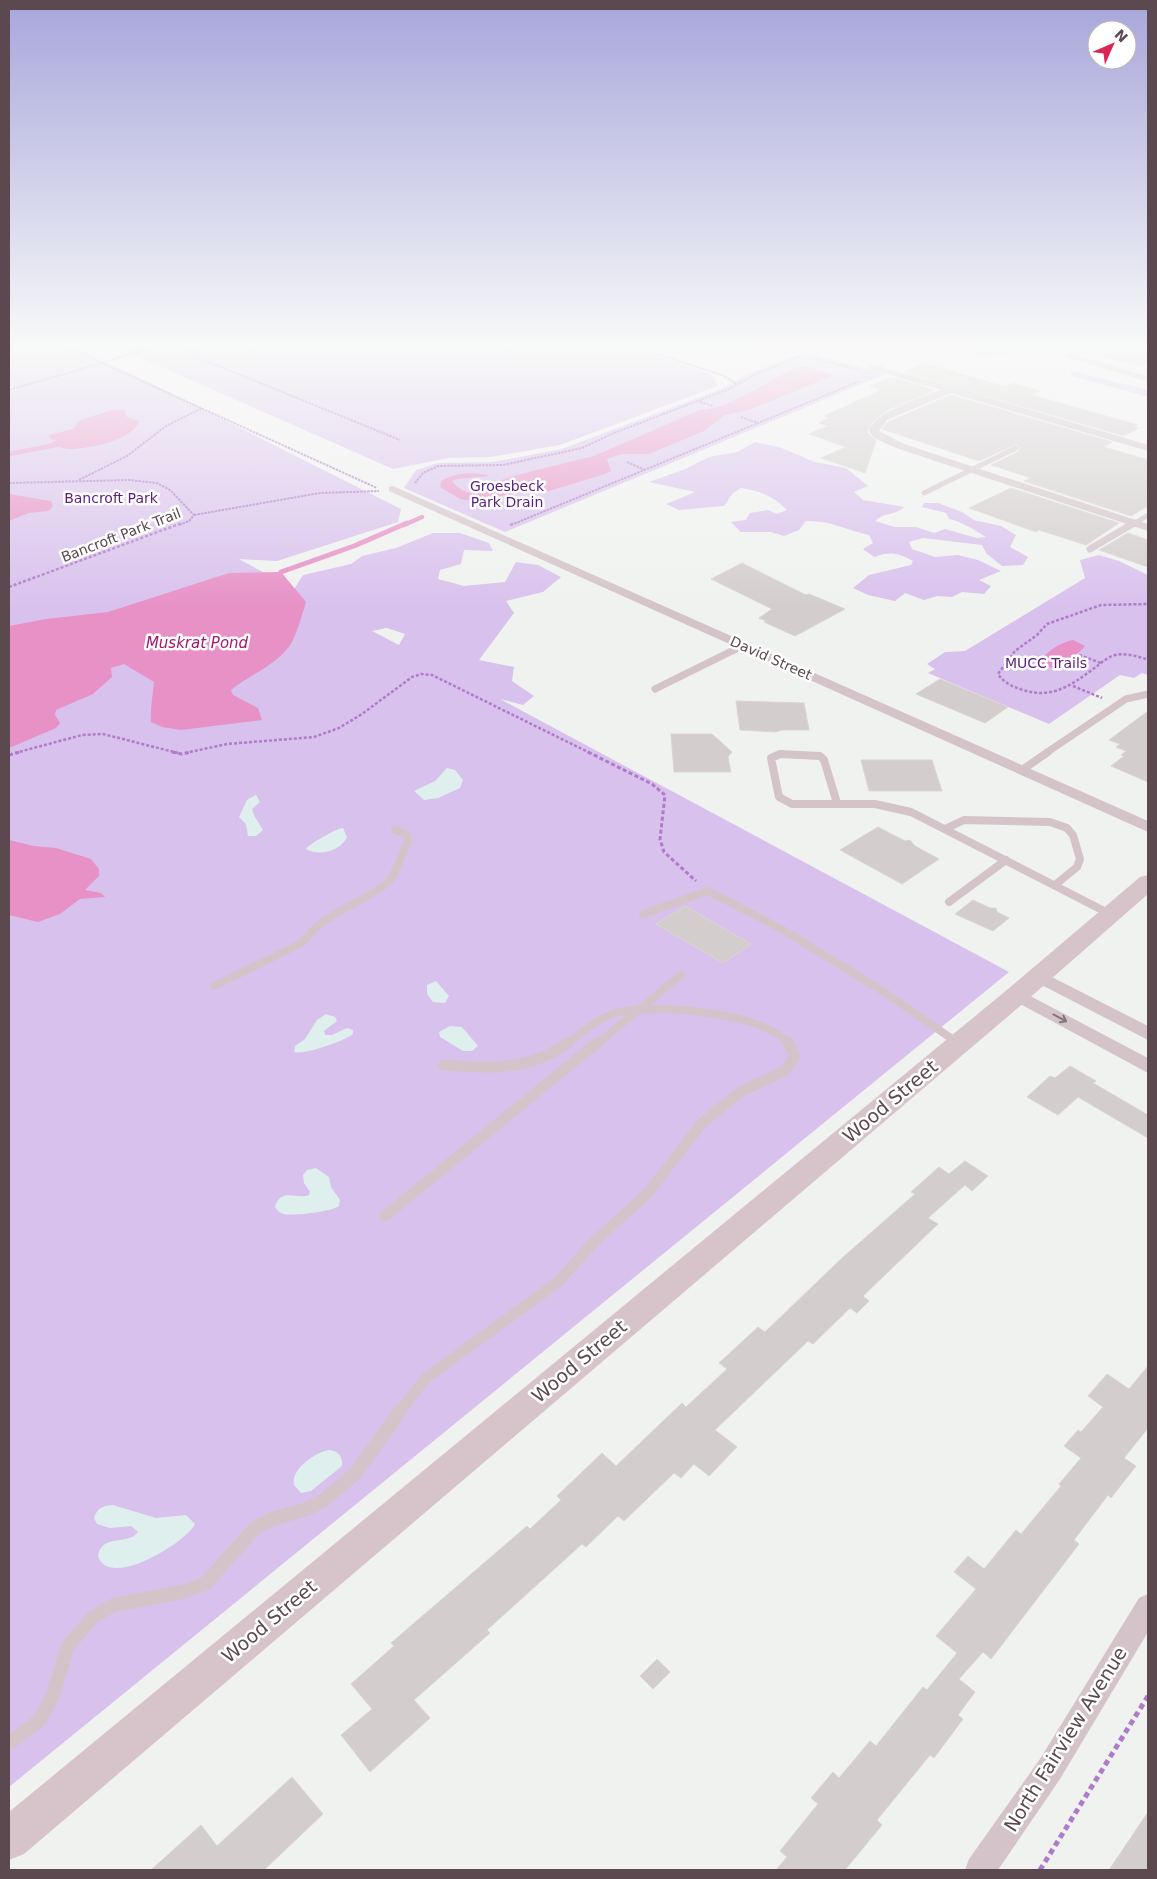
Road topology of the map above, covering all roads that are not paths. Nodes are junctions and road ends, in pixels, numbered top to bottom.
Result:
1 (875, 432) edge
2 (1094, 432) edge
3 (1016, 448) dead end
4 (1148, 448) edge
5 (971, 470) junction
6 (395, 491) road end
7 (924, 493) dead end
8 (1148, 515) edge
9 (1134, 523) junction
10 (1148, 528) edge
11 (1090, 549) dead end
12 (744, 646) junction
13 (655, 689) dead end
14 (1148, 694) edge
15 (1022, 770) junction
16 (836, 803) junction
17 (1148, 827) edge
18 (945, 829) junction
19 (395, 830) dead end
20 (1006, 860) junction
21 (1148, 882) edge
22 (1055, 885) junction
23 (950, 902) dead end
24 (643, 914) dead end
25 (1110, 914) junction
26 (682, 975) dead end
27 (214, 986) dead end
28 (1028, 986) junction
29 (638, 1010) junction
30 (1148, 1034) edge
31 (958, 1043) junction
32 (444, 1064) dead end
33 (1148, 1066) edge
34 (385, 1216) dead end
35 (1148, 1607) edge
36 (9, 1743) edge
37 (9, 1839) edge
38 (980, 1870) edge

1 - 5 street
2 - 4 street
3 - 5 lane
5 - 7 lane
5 - 9 street
6 - 12 street, David Street
8 - 9 lane
9 - 10 street
9 - 11 lane
12 - 13 lane
12 - 15 street, David Street
14 - 15 lane
15 - 17 street, David Street
16 - 16 lane
16 - 18 lane
18 - 20 lane
18 - 22 lane
19 - 27 lane
20 - 22 lane
20 - 23 lane
21 - 25 street, Wood Street
22 - 25 lane
24 - 31 lane
25 - 28 street, Wood Street
26 - 29 lane
28 - 30 street
28 - 31 street, Wood Street
28 -> 33 street
29 - 32 lane
29 - 34 lane
29 - 36 lane
31 - 37 street, Wood Street
35 - 38 street, North Fairview Avenue

